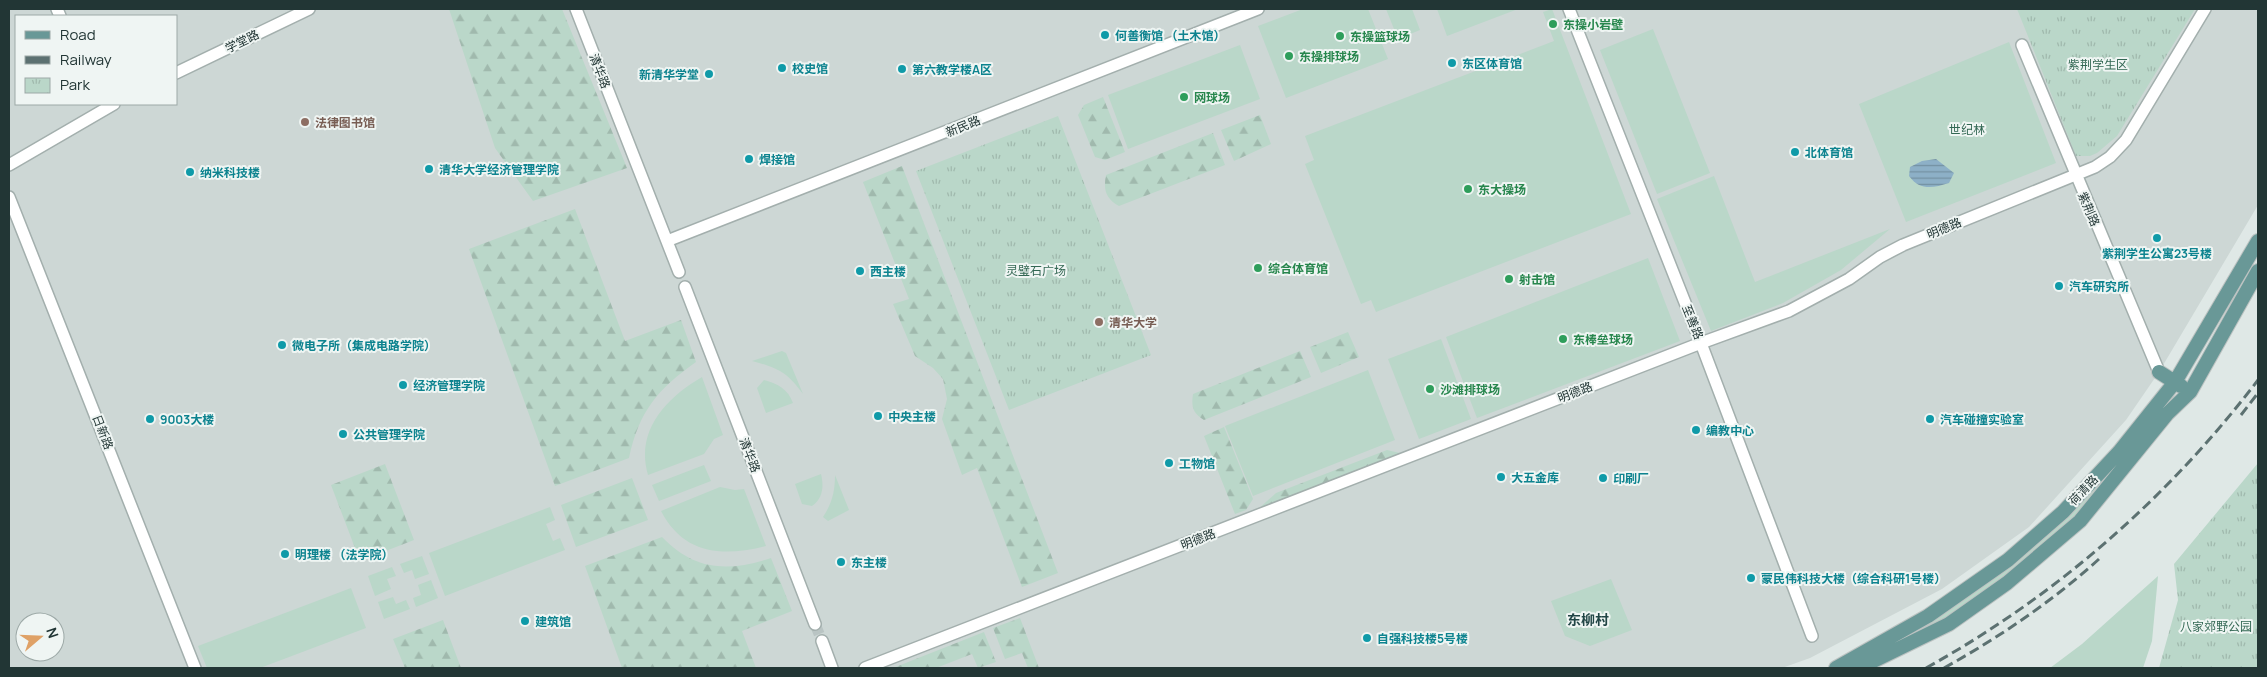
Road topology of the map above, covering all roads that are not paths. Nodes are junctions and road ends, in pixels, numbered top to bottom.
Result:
1 (308, 9) edge
2 (576, 9) edge
3 (1258, 9) edge
4 (1569, 9) edge
5 (2205, 9) edge
6 (2022, 45) dead end
7 (178, 72) edge
8 (109, 105) edge
9 (93, 108) edge
10 (9, 165) edge
11 (2075, 176) junction
12 (9, 197) edge
13 (667, 241) junction
14 (2258, 241) edge
15 (679, 272) dead end
16 (2258, 272) edge
17 (685, 287) dead end
18 (1701, 343) junction
19 (2159, 372) joint
20 (2175, 382) junction
21 (2190, 392) junction
22 (815, 624) tunnel mouth
23 (1812, 636) dead end
24 (822, 641) tunnel mouth
25 (195, 668) edge
26 (832, 668) edge
27 (865, 668) edge
28 (1836, 668) edge
29 (1859, 668) edge

1 - 7 street, 学堂路
2 - 13 street, 清华路
3 - 13 street, 新民路
4 - 18 street, 至善路
5 - 11 street, 明德路
6 - 11 street, 紫荆路
8 - 9 street
9 - 10 street
11 - 18 street, 明德路
11 - 19 street, 紫荆路
12 - 25 street, 日新路
13 - 15 street, 清华路
14 - 20 main road, 荷清路
16 - 21 main road, 荷清路
17 - 22 street, 清华路
18 - 23 street, 至善路
18 - 27 street, 明德路
19 - 20 main road
20 - 21 main road
20 - 28 main road, 荷清路
21 - 29 main road, 荷清路
24 - 26 street

